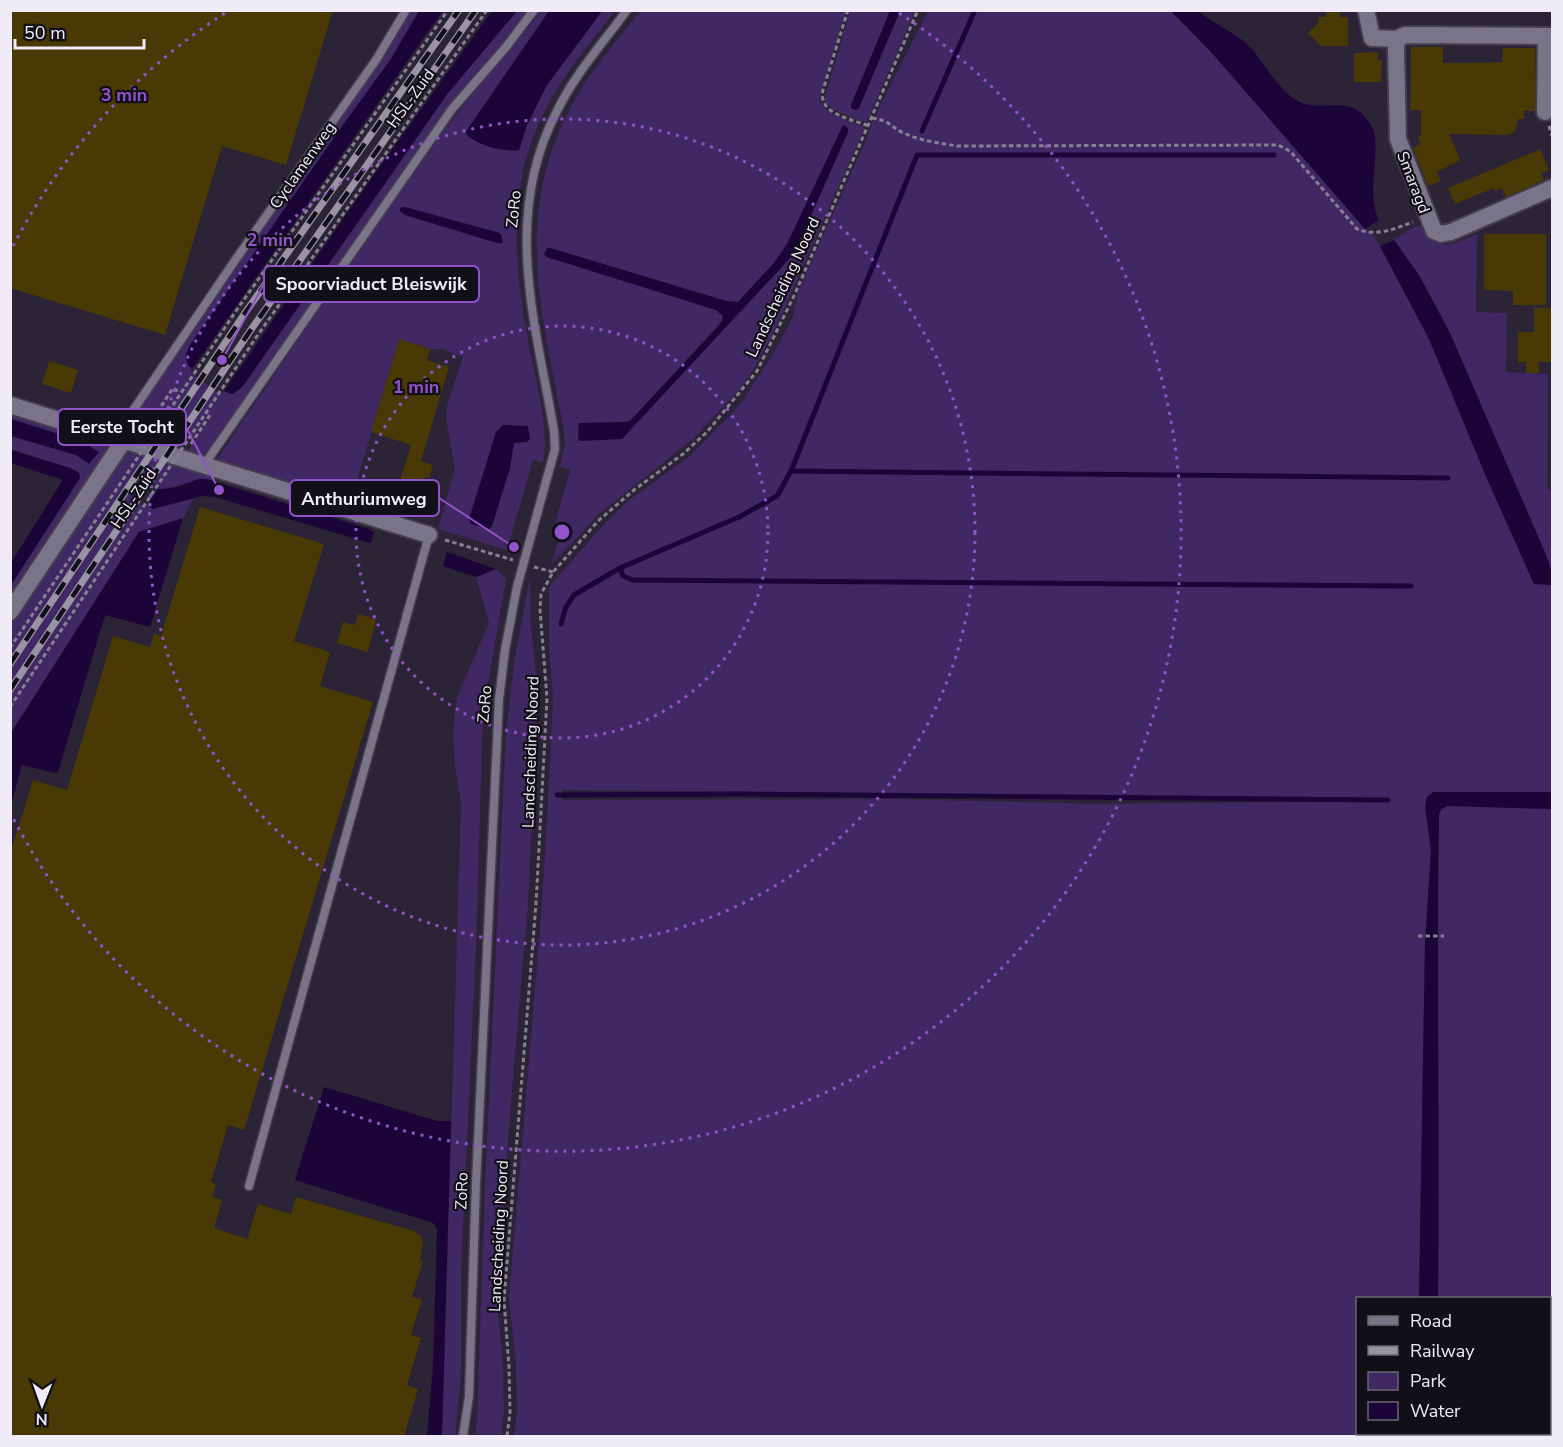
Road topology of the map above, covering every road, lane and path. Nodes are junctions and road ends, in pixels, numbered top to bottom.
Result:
1 (406, 10) edge
2 (448, 10) edge
3 (487, 10) edge
4 (534, 10) edge
5 (627, 10) edge
6 (848, 10) edge
7 (918, 10) edge
8 (1366, 10) edge
9 (1549, 36) edge
10 (1397, 39) junction
11 (1545, 112) dead end
12 (872, 118) junction
13 (868, 126) junction
14 (1552, 188) edge
15 (1427, 217) junction
16 (180, 393) junction
17 (10, 405) edge
18 (206, 412) junction
19 (157, 413) dead end
20 (119, 439) junction
21 (194, 440) dead end
22 (204, 466) junction
23 (429, 535) junction
24 (523, 564) junction
25 (553, 572) junction
26 (10, 612) edge
27 (10, 648) edge
28 (10, 707) edge
29 (1418, 936) dead end
30 (1444, 936) dead end
31 (249, 1186) dead end
32 (463, 1437) edge
33 (507, 1437) edge

1 - 20 lane, Cyclamenweg
2 - 16 path, HSL-Zuid, bridge
3 - 18 path, HSL-Zuid, bridge
4 - 22 lane
5 - 24 lane, ZoRo
6 - 13 path
7 - 12 path, Landscheiding Noord
8 - 10 street
9 - 10 street
9 - 11 street
10 - 15 street, Smaragd
12 - 13 path, Landscheiding Noord
12 - 15 path
13 - 25 path, Landscheiding Noord
14 - 15 street, Smaragd
16 - 19 path
16 - 27 path, HSL-Zuid, bridge
17 - 20 street
18 - 21 path
18 - 28 path, HSL-Zuid, bridge
20 - 22 street
20 - 26 street, Cyclamenweg
22 - 23 street
23 - 24 path
23 - 31 lane
24 - 25 path
24 - 32 lane, ZoRo
25 - 33 path, Landscheiding Noord
29 - 30 path

